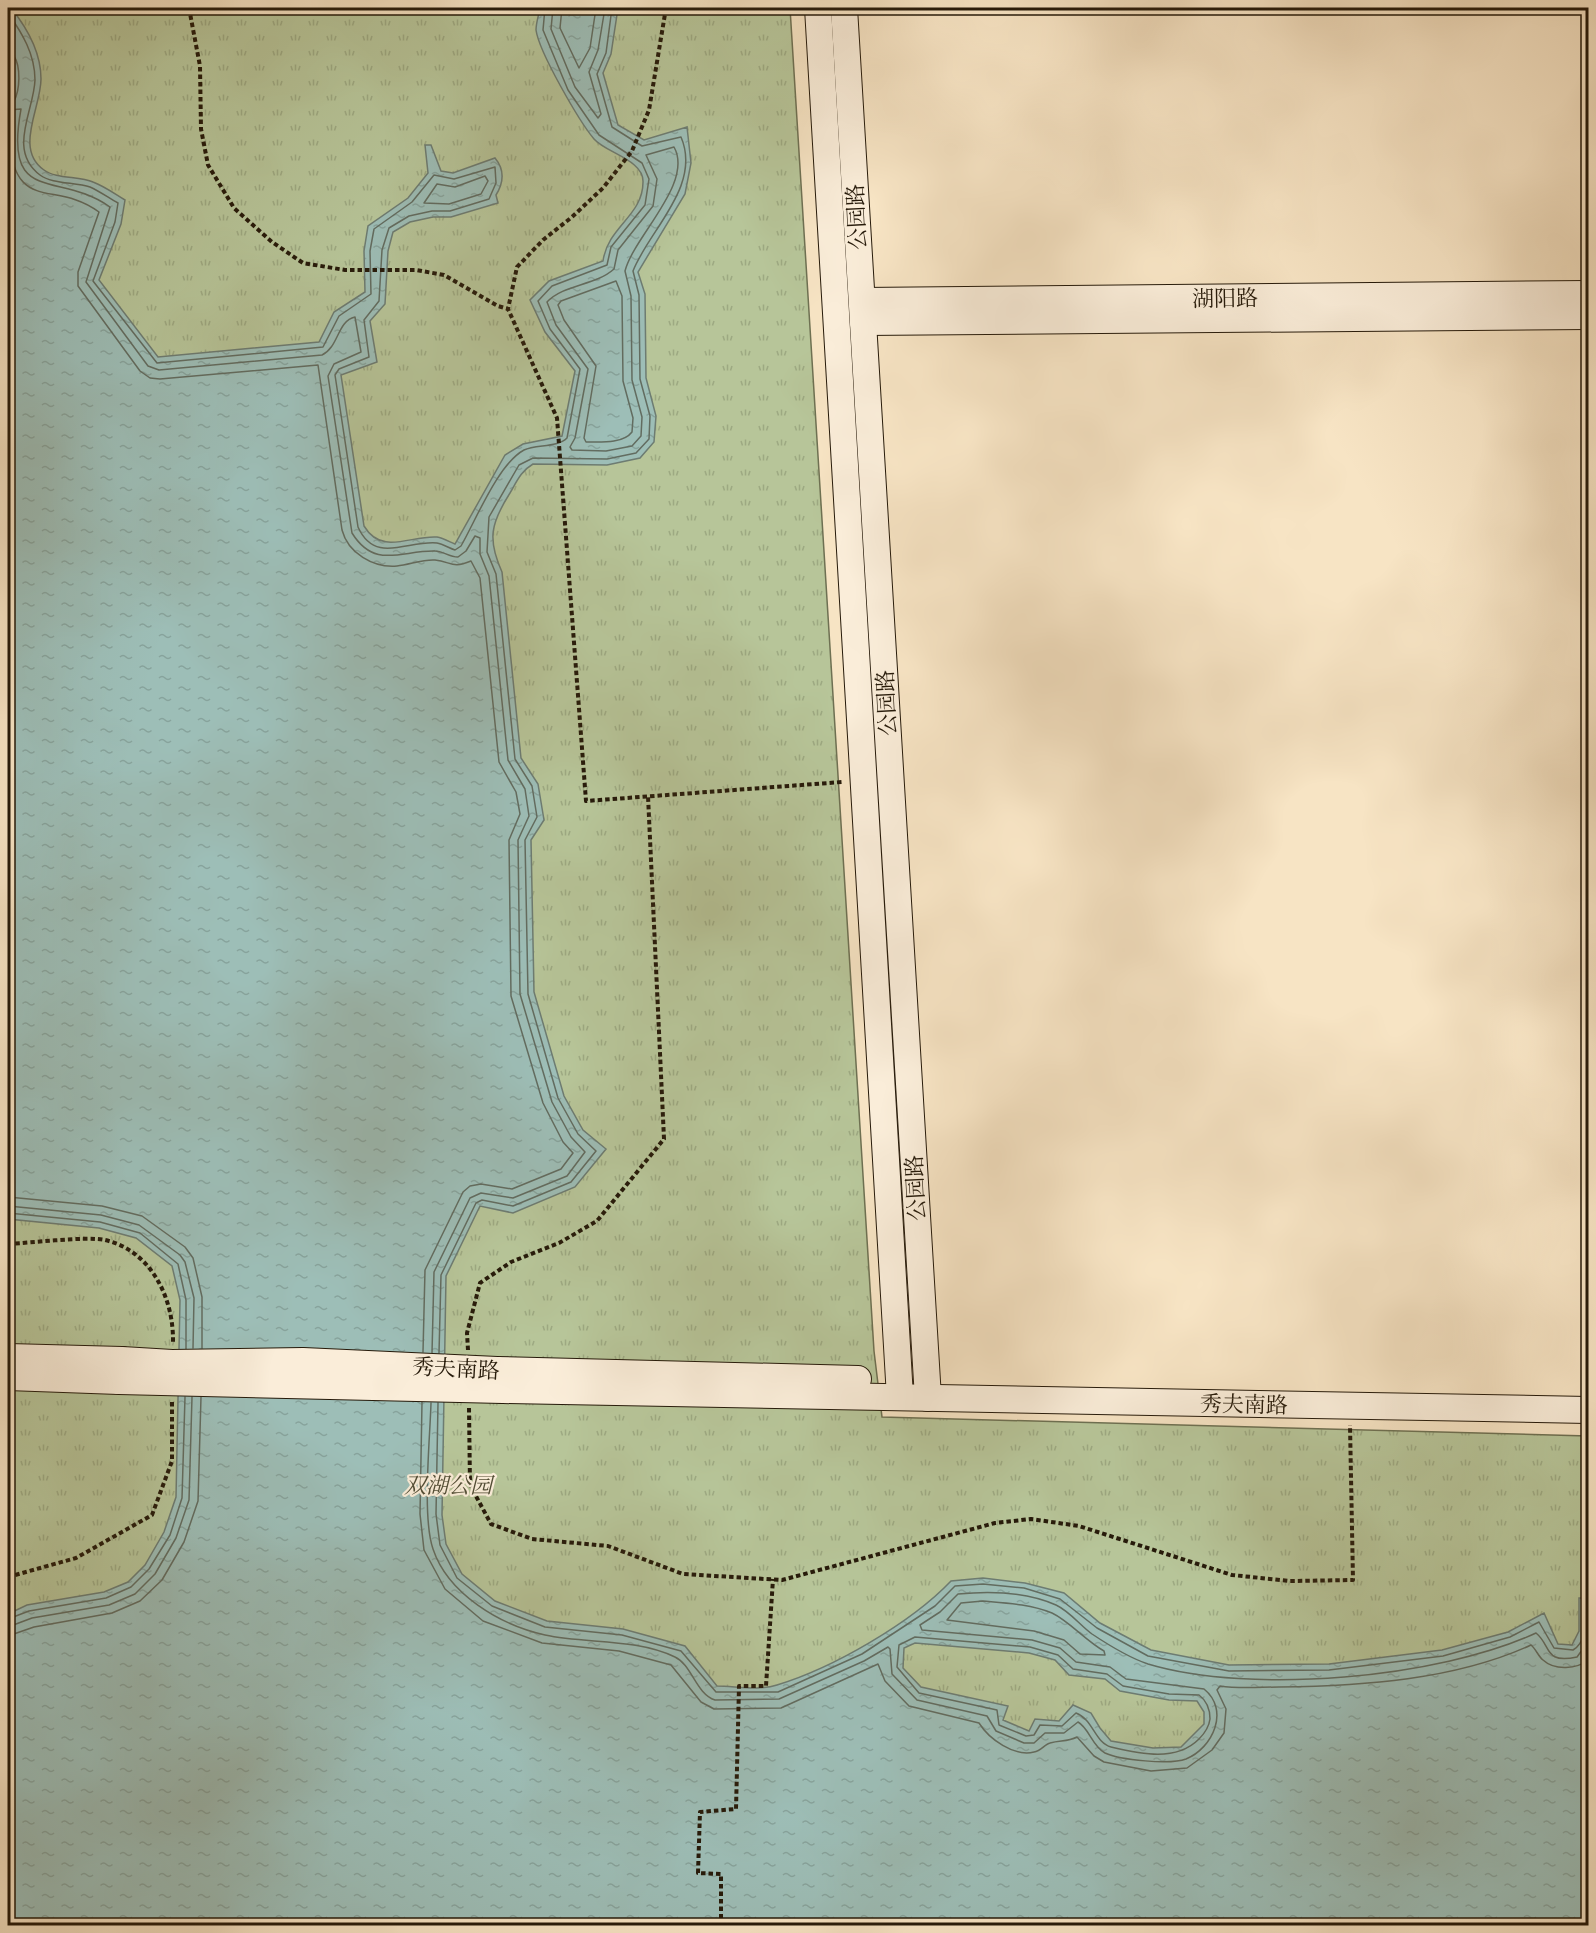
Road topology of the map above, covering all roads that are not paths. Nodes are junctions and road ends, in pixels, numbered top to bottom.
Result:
1 (818, 8) edge
2 (844, 8) edge
3 (1588, 294) edge
4 (862, 312) junction
5 (1588, 316) edge
6 (8, 1358) edge
7 (121, 1371) junction
8 (8, 1377) edge
9 (900, 1397) junction
10 (928, 1398) junction
11 (1588, 1410) edge

1 - 9 street, 公园路
2 - 4 street, 公园路
3 - 4 street, 湖阳路
4 - 5 street, 湖阳路
4 - 10 street, 公园路
6 - 7 street, 秀夫南路
7 - 8 street, 秀夫南路
7 - 9 street, 秀夫南路, bridge
9 - 10 street, 秀夫南路
10 - 11 street, 秀夫南路

